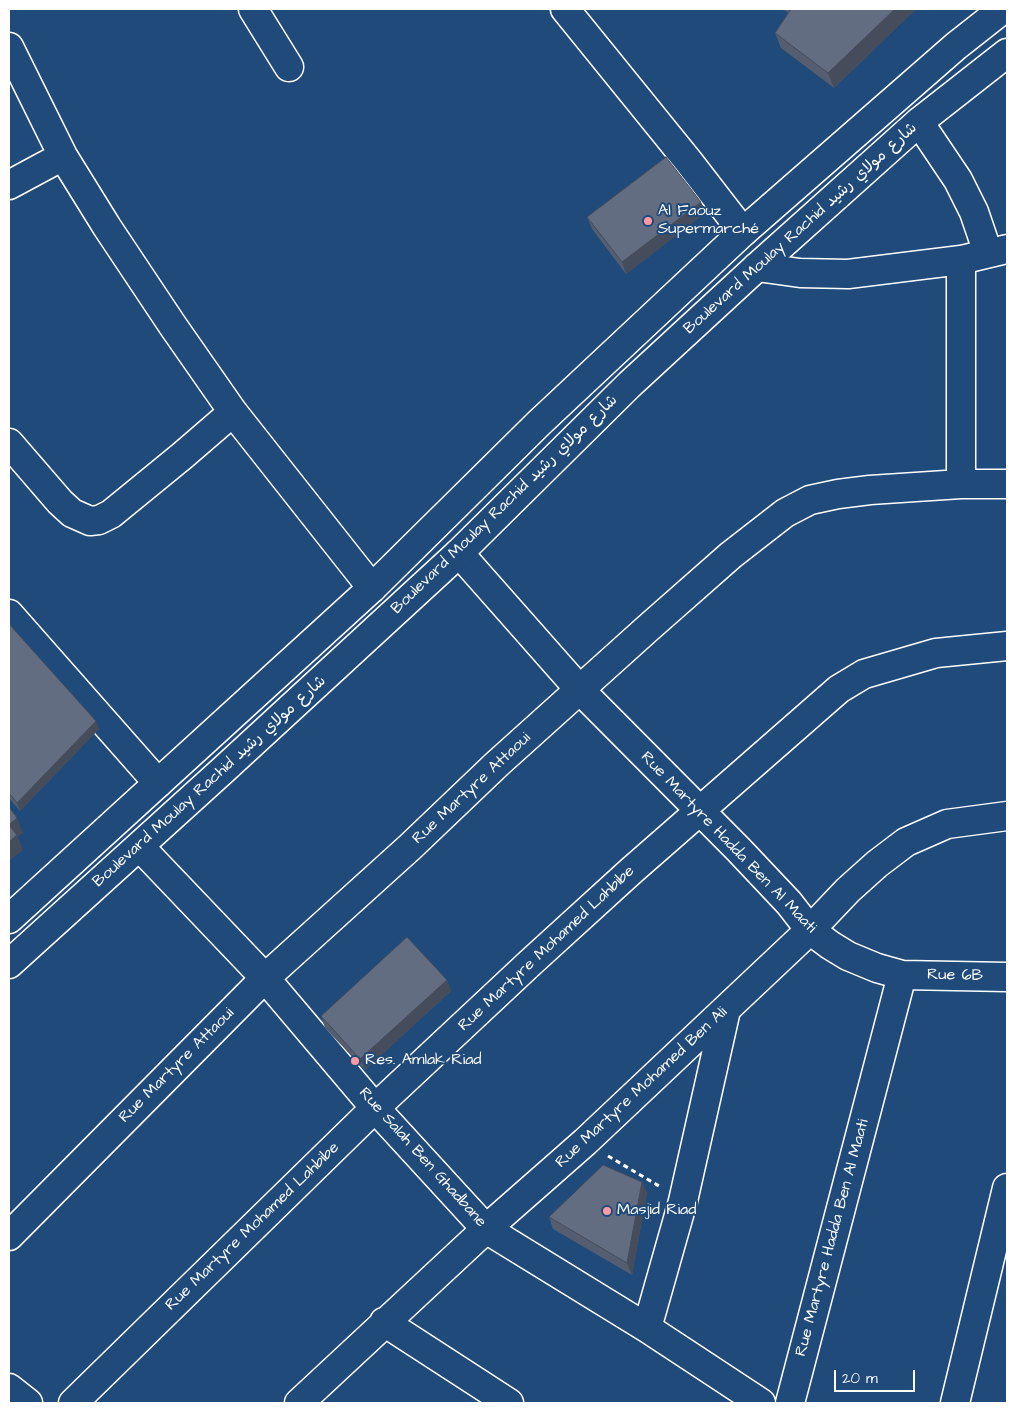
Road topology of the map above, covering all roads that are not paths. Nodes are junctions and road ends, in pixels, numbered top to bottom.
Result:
1 (253, 9) edge
2 (565, 9) edge
3 (1003, 9) edge
4 (9, 47) edge
5 (1007, 53) edge
6 (289, 67) dead end
7 (919, 122) junction
8 (63, 156) junction
9 (9, 185) edge
10 (743, 232) junction
11 (998, 251) edge
12 (961, 260) junction
13 (757, 267) junction
14 (233, 412) junction
15 (9, 443) edge
16 (961, 484) junction
17 (1007, 484) edge
18 (459, 553) junction
19 (372, 588) junction
20 (9, 614) edge
21 (1007, 646) edge
22 (580, 690) junction
23 (158, 783) junction
24 (700, 810) junction
25 (1007, 816) edge
26 (140, 847) junction
27 (9, 919) edge
28 (810, 930) junction
29 (9, 964) edge
30 (902, 975) junction
31 (1007, 977) edge
32 (265, 978) junction
33 (726, 1010) junction
34 (375, 1108) junction
35 (1007, 1188) edge
36 (486, 1229) junction
37 (9, 1236) edge
38 (384, 1322) junction
39 (647, 1328) junction
40 (9, 1388) edge
41 (28, 1403) edge
42 (73, 1403) edge
43 (299, 1403) edge
44 (509, 1403) edge
45 (761, 1403) edge
46 (790, 1403) edge
47 (955, 1403) edge

1 - 6 street
2 - 10 street
3 - 10 street, Boulevard Moulay Rachid شارع مولاي رشيد
4 - 8 street
5 - 7 street, Boulevard Moulay Rachid شارع مولاي رشيد
7 - 11 street
7 - 13 street, Boulevard Moulay Rachid شارع مولاي رشيد
8 - 9 street
8 - 14 street
10 - 19 street, Boulevard Moulay Rachid شارع مولاي رشيد
11 - 12 street
12 - 13 street
12 - 16 street
13 - 18 street, Boulevard Moulay Rachid شارع مولاي رشيد
14 - 15 street
14 - 19 street
16 - 17 street, Rue Martyre Attaoui
16 - 22 street, Rue Martyre Attaoui
18 - 22 street, Rue Martyre Hadda Ben Al Maati
18 - 26 street, Boulevard Moulay Rachid شارع مولاي رشيد
19 - 23 street, Boulevard Moulay Rachid شارع مولاي رشيد
20 - 23 street
21 - 24 street, Rue Martyre Mohamed Lahbibe
22 - 24 street, Rue Martyre Hadda Ben Al Maati
22 - 32 street, Rue Martyre Attaoui
23 - 27 street, Boulevard Moulay Rachid شارع مولاي رشيد
24 - 28 street, Rue Martyre Hadda Ben Al Maati
24 - 34 street, Rue Martyre Mohamed Lahbibe
25 - 28 street, Rue Martyre Mohamed Ben Ali
26 - 29 street, Boulevard Moulay Rachid شارع مولاي رشيد
26 - 32 street, Rue Salah Ben Ghadbane
28 - 30 street, Rue Martyre Hadda Ben Al Maati
28 - 33 street, Rue Martyre Mohamed Ben Ali
30 - 31 street, Rue 6B
30 - 46 street, Rue Martyre Hadda Ben Al Maati
32 - 34 street, Rue Salah Ben Ghadbane
32 - 37 street, Rue Martyre Attaoui
33 - 36 street, Rue Martyre Mohamed Ben Ali
33 - 39 street
34 - 36 street, Rue Salah Ben Ghadbane
34 - 42 street, Rue Martyre Mohamed Lahbibe
35 - 47 street
36 - 38 street, Rue Martyre Mohamed Ben Ali
36 - 39 street, Rue Salah Ben Ghadbane
38 - 43 street, Rue Martyre Mohamed Ben Ali
38 - 44 street
39 - 45 street, Rue Salah Ben Ghadbane
40 - 41 street

